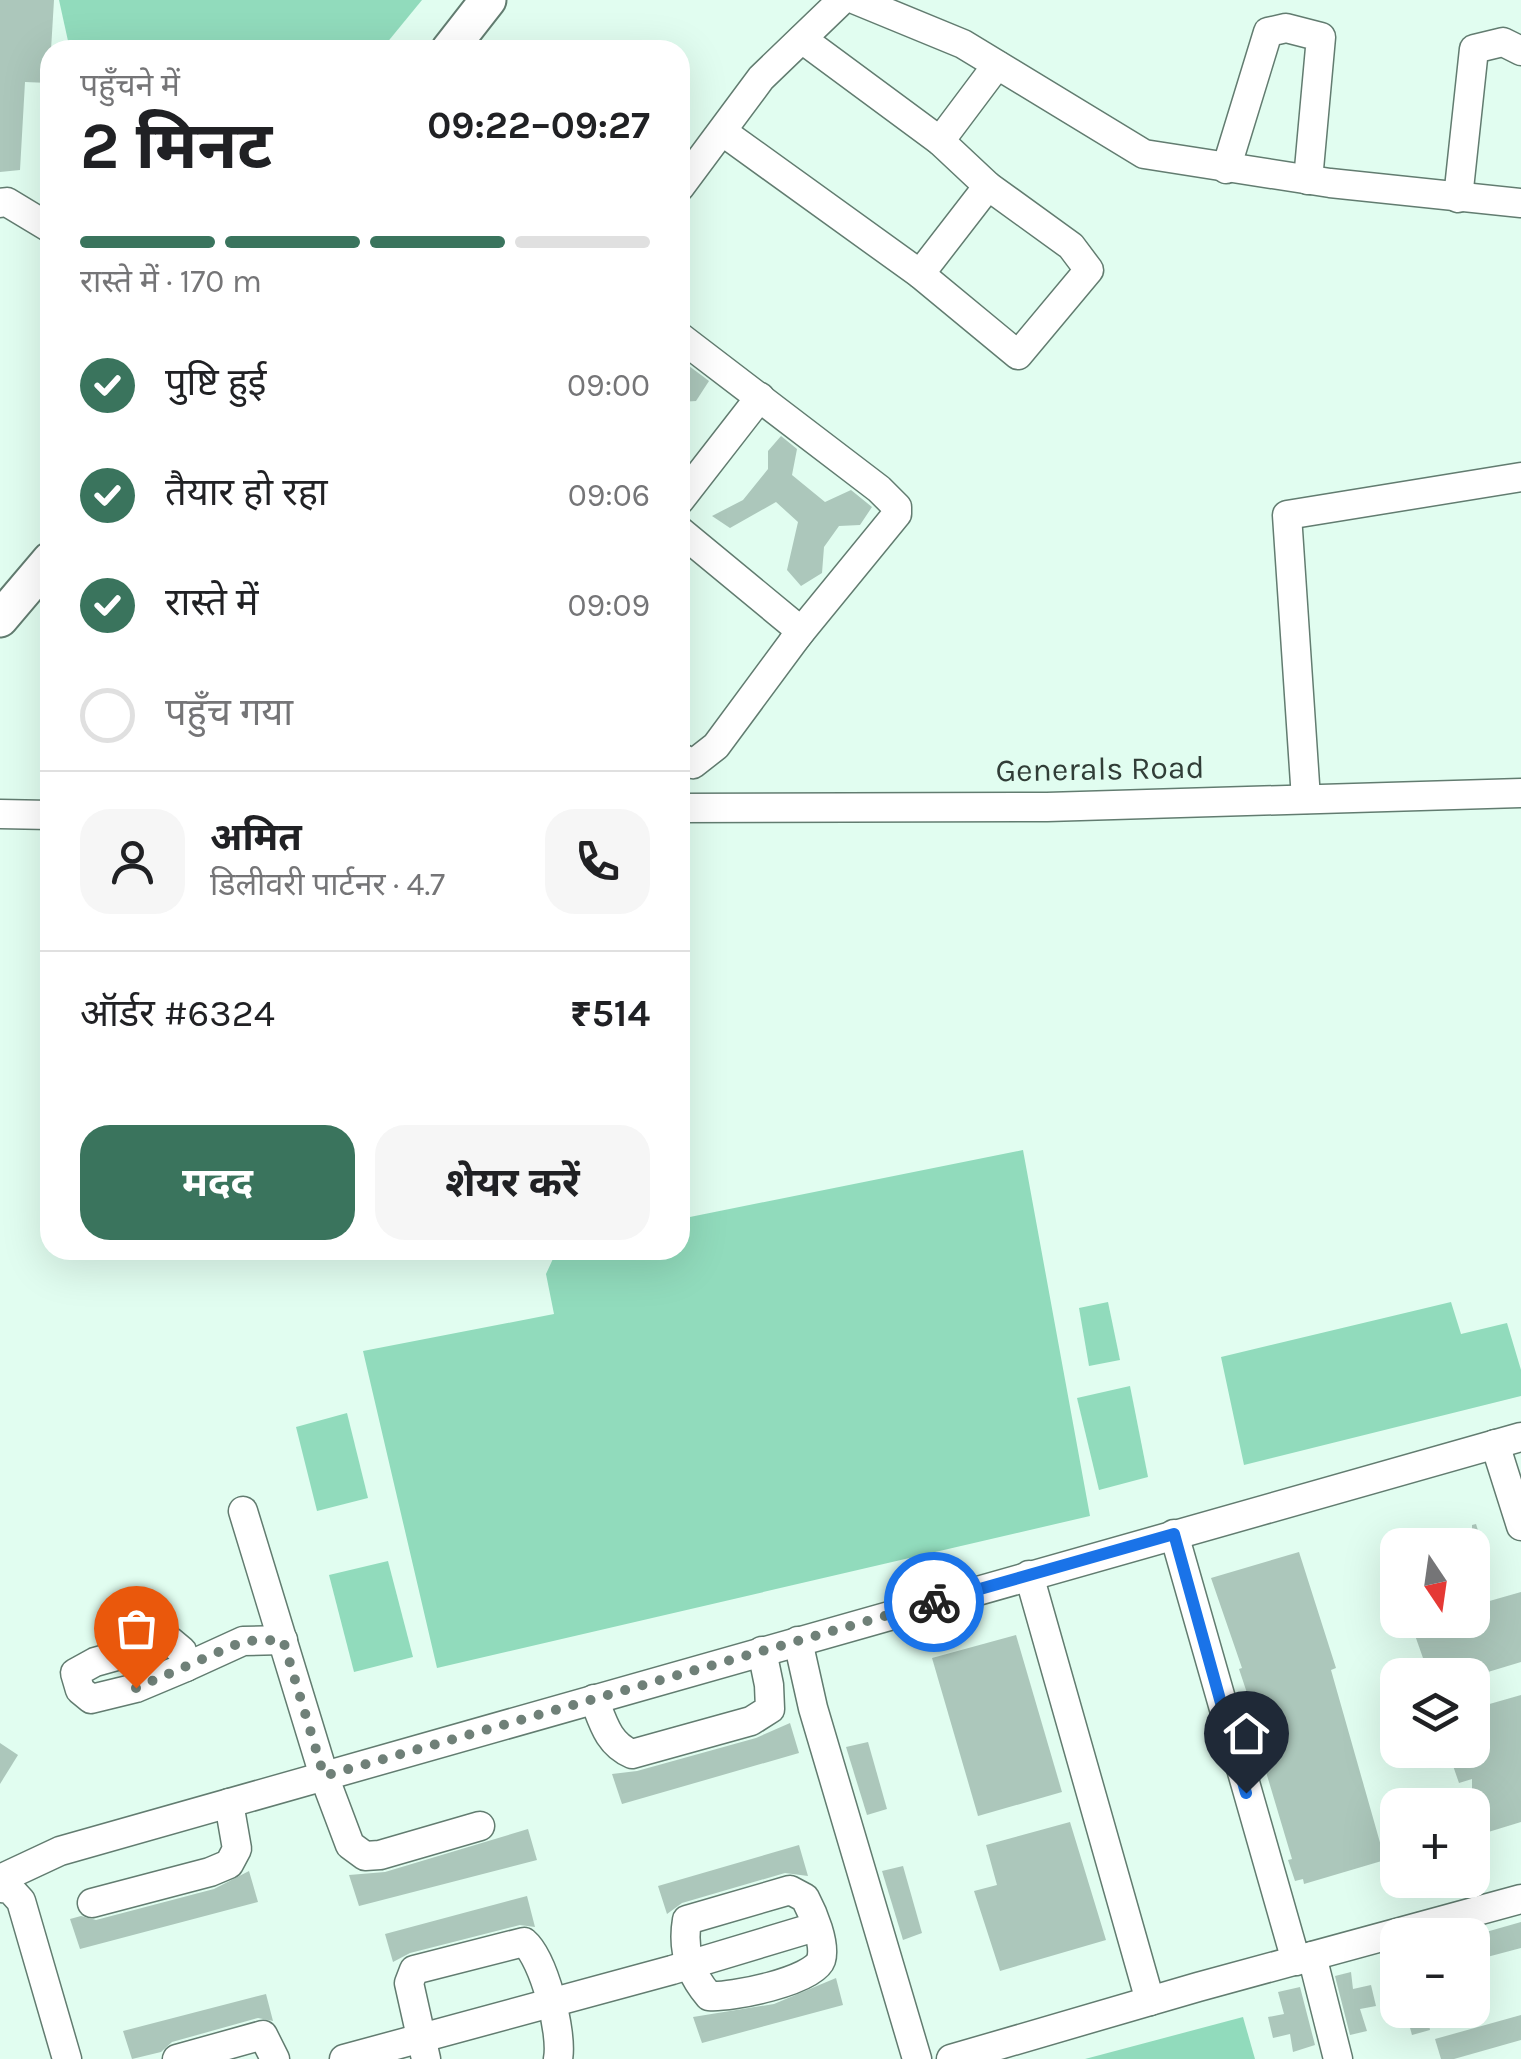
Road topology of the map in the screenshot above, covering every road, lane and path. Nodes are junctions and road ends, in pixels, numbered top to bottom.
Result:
1 (488, 0) edge
2 (842, 0) edge
3 (856, 0) edge
4 (802, 39) junction
5 (457, 40) edge
6 (1521, 51) edge
7 (997, 65) junction
8 (724, 132) junction
9 (940, 141) junction
10 (1226, 169) junction
11 (690, 175) edge
12 (1308, 180) junction
13 (988, 186) junction
14 (1458, 198) junction
15 (0, 203) edge
16 (1521, 203) edge
17 (40, 222) edge
18 (920, 274) junction
19 (690, 344) edge
20 (760, 397) junction
21 (1521, 477) edge
22 (690, 487) edge
23 (690, 539) edge
24 (40, 572) edge
25 (0, 619) edge
26 (794, 640) junction
27 (690, 762) edge
28 (1521, 793) edge
29 (1306, 799) junction
30 (690, 808) edge
31 (0, 814) edge
32 (40, 816) edge
33 (1508, 1441) edge
34 (243, 1511) dead end
35 (1521, 1526) edge
36 (1174, 1534) junction
37 (1029, 1575) junction
38 (283, 1640) junction
39 (798, 1641) junction
40 (762, 1651) junction
41 (186, 1667) dead end
42 (594, 1699) junction
43 (324, 1776) junction
44 (229, 1803) junction
45 (480, 1826) dead end
46 (0, 1880) edge
47 (0, 1888) edge
48 (1521, 1899) edge
49 (92, 1903) dead end
50 (815, 1927) junction
51 (1304, 1958) junction
52 (690, 1964) junction
53 (1150, 2001) junction
54 (550, 2002) junction
55 (423, 2048) edge
56 (67, 2059) edge
57 (177, 2059) edge
58 (275, 2059) edge
59 (344, 2059) edge
60 (558, 2059) edge
61 (917, 2059) edge
62 (951, 2059) edge
63 (1338, 2059) edge

1 - 5 main road
2 - 4 street
3 - 7 street
4 - 8 street
4 - 9 street
6 - 14 street
7 - 9 street
7 - 10 street
8 - 11 street
8 - 18 street
9 - 13 street
10 - 12 street
10 - 12 street
12 - 14 street
13 - 18 street
13 - 18 street
14 - 16 street
15 - 17 street
19 - 20 street
20 - 22 street
20 - 26 street
21 - 29 street
23 - 26 street
24 - 25 main road
26 - 27 street
28 - 29 street, Generals Road
29 - 30 street, Generals Road
31 - 32 street
33 - 35 street
33 - 36 street
34 - 38 street
36 - 37 street
36 - 51 street
37 - 39 street
37 - 53 street
38 - 41 street
38 - 43 street
39 - 40 street
39 - 61 street
40 - 42 street
40 - 42 street
42 - 43 street
43 - 44 street
43 - 45 street
44 - 46 street
44 - 49 street
47 - 56 street
48 - 51 street
50 - 52 street
50 - 52 street
50 - 52 street
51 - 53 street
51 - 63 street
52 - 54 street
53 - 62 street
54 - 55 street
54 - 55 street
54 - 60 street
55 - 59 street
57 - 58 street

